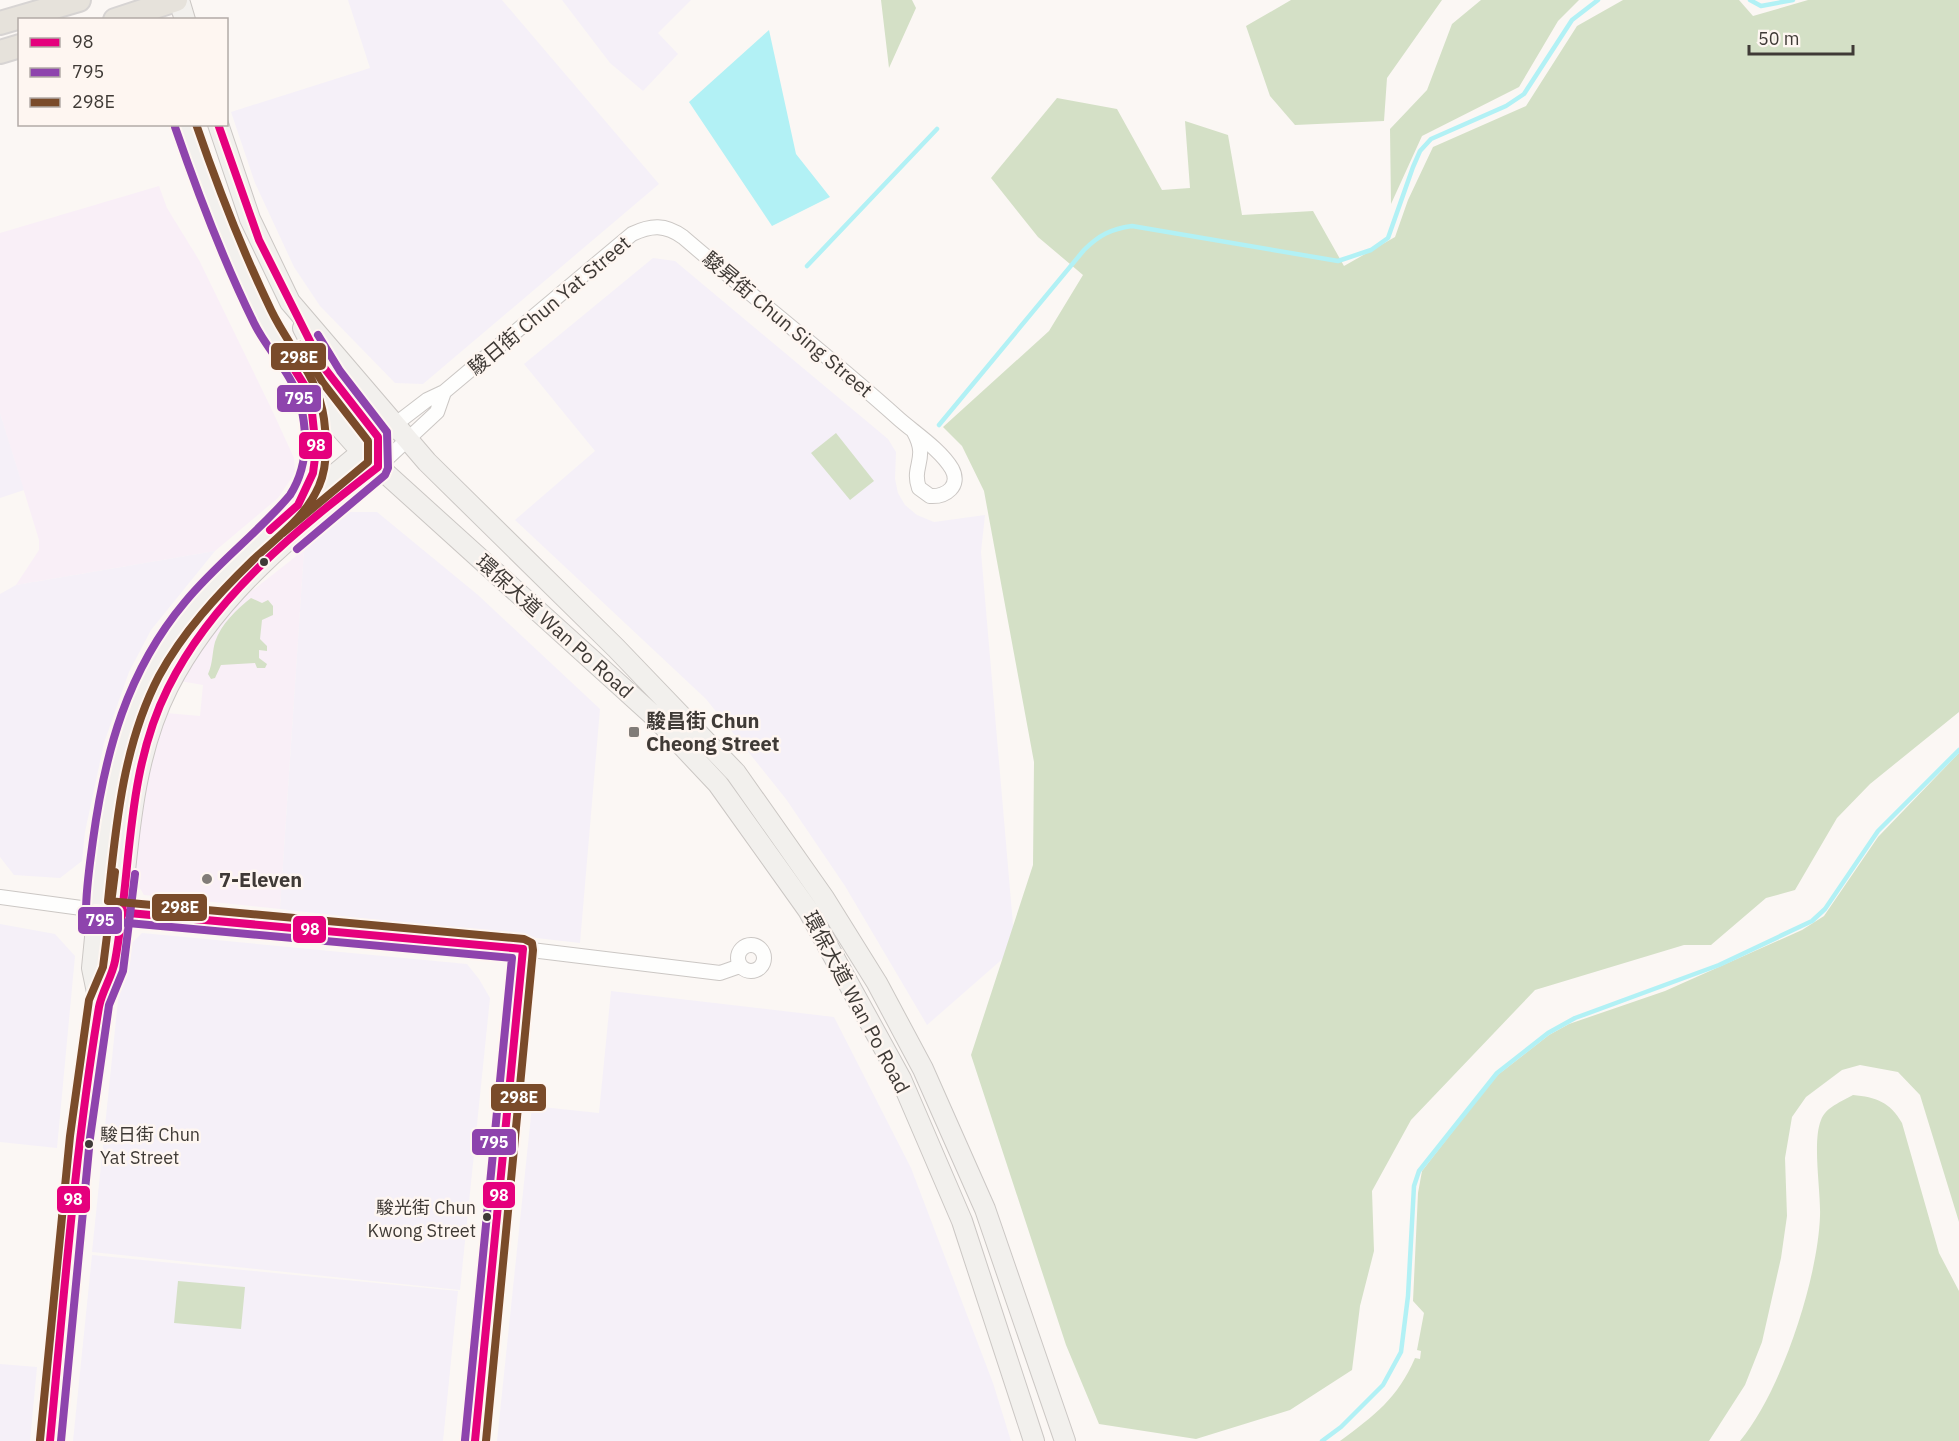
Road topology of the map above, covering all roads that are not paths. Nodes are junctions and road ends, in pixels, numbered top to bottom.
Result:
1 (79, 0) edge
2 (178, 0) edge
3 (150, 9) edge
4 (121, 18) edge
5 (184, 18) edge
6 (0, 23) edge
7 (18, 47) edge
8 (0, 52) edge
9 (186, 126) edge
10 (219, 126) edge
11 (657, 226) joint
12 (444, 392) junction
13 (310, 394) junction
14 (385, 431) junction
15 (914, 432) junction
16 (407, 441) junction
17 (361, 451) junction
18 (378, 467) junction
19 (298, 505) junction
20 (0, 897) edge
21 (96, 910) junction
22 (122, 911) junction
23 (523, 949) junction
24 (740, 966) dead end
25 (99, 1002) junction
26 (50, 1441) edge
27 (475, 1441) edge
28 (1034, 1441) edge
29 (1065, 1441) edge

1 - 6 main road
2 - 3 main road
2 - 5 main road
3 - 4 main road
7 - 8 main road
9 - 13 main road, 環保大道 Wan Po Road
10 - 14 main road, 環保大道 Wan Po Road
11 - 12 street, 駿日街 Chun Yat Street
11 - 15 street, 駿昇街 Chun Sing Street
12 - 14 street, 駿日街 Chun Yat Street
12 - 16 street, 駿日街 Chun Yat Street
13 - 17 main road, 環保大道 Wan Po Road
13 - 19 main road
14 - 16 main road, 環保大道 Wan Po Road
14 - 17 main road, 駿日街 Chun Yat Street
14 - 18 main road
15 - 15 street, 駿昇街 Chun Sing Street
16 - 18 street, 駿日街 Chun Yat Street
16 - 29 main road, 環保大道 Wan Po Road
17 - 18 main road, 環保大道 Wan Po Road
17 - 19 main road, 駿日街 Chun Yat Street
18 - 22 main road, 駿日街 Chun Yat Street
18 - 28 main road, 環保大道 Wan Po Road
19 - 21 main road, 駿日街 Chun Yat Street
20 - 21 street
21 - 22 street
21 - 25 main road, 駿日街 Chun Yat Street
22 - 23 street
22 - 25 main road, 駿日街 Chun Yat Street
23 - 24 street
23 - 27 street
25 - 26 main road, 駿日街 Chun Yat Street

